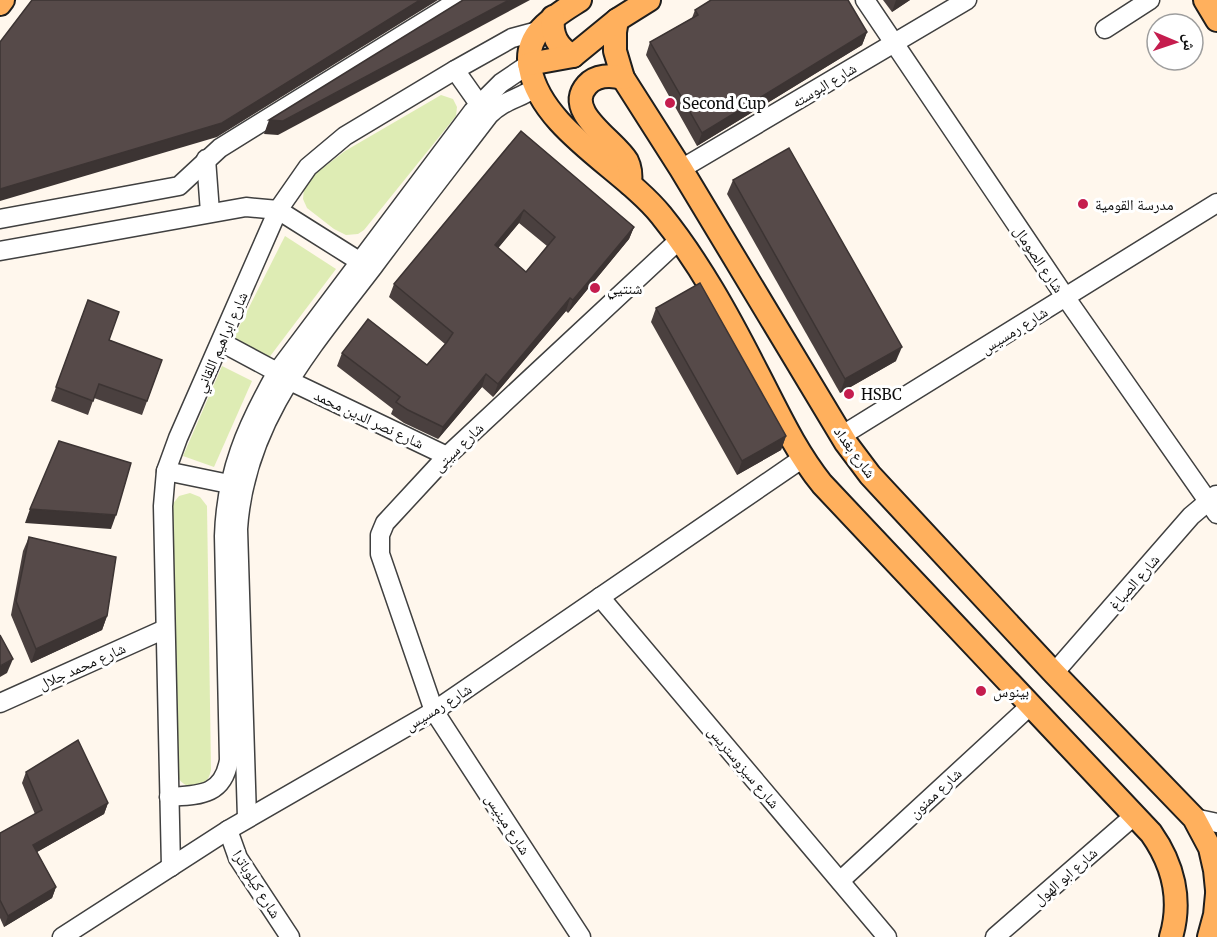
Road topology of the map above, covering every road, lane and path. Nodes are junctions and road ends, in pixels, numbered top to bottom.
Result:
1 (459, 0) edge
2 (580, 0) edge
3 (649, 0) edge
4 (865, 0) edge
5 (967, 0) edge
6 (1150, 0) edge
7 (1204, 0) edge
8 (617, 20) junction
9 (1217, 20) edge
10 (546, 24) junction
11 (1105, 29) dead end
12 (894, 43) junction
13 (573, 56) junction
14 (529, 64) junction
15 (455, 70) junction
16 (622, 78) junction
17 (536, 87) junction
18 (479, 104) junction
19 (206, 159) junction
20 (681, 170) junction
21 (630, 184) junction
22 (1217, 203) edge
23 (279, 210) junction
24 (210, 212) junction
25 (0, 219) edge
26 (679, 240) junction
27 (0, 251) edge
28 (359, 261) junction
29 (1066, 298) junction
30 (221, 342) junction
31 (283, 377) junction
32 (841, 436) junction
33 (447, 456) junction
34 (802, 458) junction
35 (166, 471) junction
36 (229, 484) junction
37 (1214, 503) edge
38 (600, 597) junction
39 (165, 629) junction
40 (1054, 673) junction
41 (0, 703) edge
42 (1031, 705) junction
43 (434, 711) junction
44 (169, 797) junction
45 (1135, 815) junction
46 (247, 818) junction
47 (1194, 818) junction
48 (1217, 823) edge
49 (228, 830) junction
50 (171, 867) junction
51 (840, 881) junction
52 (1217, 892) edge
53 (1213, 929) edge
54 (62, 937) edge
55 (290, 937) edge
56 (581, 937) edge
57 (887, 937) edge
58 (995, 937) edge
59 (1171, 937) edge

1 - 19 street
2 - 10 main road, شارع ابراهيم اللقاني
3 - 8 main road
4 - 12 street, شارع الصومال
5 - 12 street, شارع البوسته
6 - 11 street
7 - 9 main road
8 - 13 main road
8 - 16 main road, شارع بغداد
10 - 13 main road
10 - 14 main road
10 - 15 street, شارع ابراهيم اللقاني
12 - 20 street, شارع البوسته
12 - 29 street, شارع الصومال
13 - 14 main road
14 - 17 main road
14 - 18 street
15 - 18 street
15 - 23 street, شارع ابراهيم اللقاني
16 - 20 main road, شارع بغداد
16 - 21 main road
17 - 21 main road
17 - 31 street
18 - 28 street
19 - 24 street
19 - 25 street
20 - 32 main road, شارع بغداد
21 - 26 main road
22 - 29 street, شارع رمسيس
23 - 24 street
23 - 28 street
23 - 30 street, شارع ابراهيم اللقاني
24 - 27 street
26 - 33 street, شارع سيتى
26 - 34 main road
28 - 31 street
29 - 32 street, شارع رمسيس
29 - 37 street, شارع الصومال
30 - 31 street, شارع نصر الدين محمد
30 - 35 street, شارع ابراهيم اللقاني
31 - 33 street, شارع نصر الدين محمد
31 - 36 street
31 - 46 street
32 - 40 main road, شارع بغداد
33 - 43 street, شارع سيتى
34 - 38 street, شارع رمسيس
34 - 42 main road
35 - 36 street
35 - 39 street, شارع ابراهيم اللقاني
36 - 44 street
37 - 40 street, شارع الصباغ
38 - 43 street, شارع رمسيس
38 - 51 street, شارع سيزوستريس
39 - 41 street, شارع محمد جلال
39 - 44 street, شارع ابراهيم اللقاني
40 - 47 main road, شارع بغداد
42 - 45 main road
42 - 51 street, شارع ممنون
43 - 46 street, شارع رمسيس
43 - 56 street, شارع مينيس
44 - 50 street, شارع ابراهيم اللقاني
45 - 58 street, شارع ابو الهول
45 - 59 main road
46 - 49 street, شارع رمسيس
47 - 48 street
47 - 52 main road, شارع بغداد
49 - 50 street, شارع رمسيس
49 - 55 street, شارع كيلوباترا
50 - 54 street, شارع رمسيس
51 - 57 street, شارع سيزوستريس
52 - 53 main road, شارع بغداد

